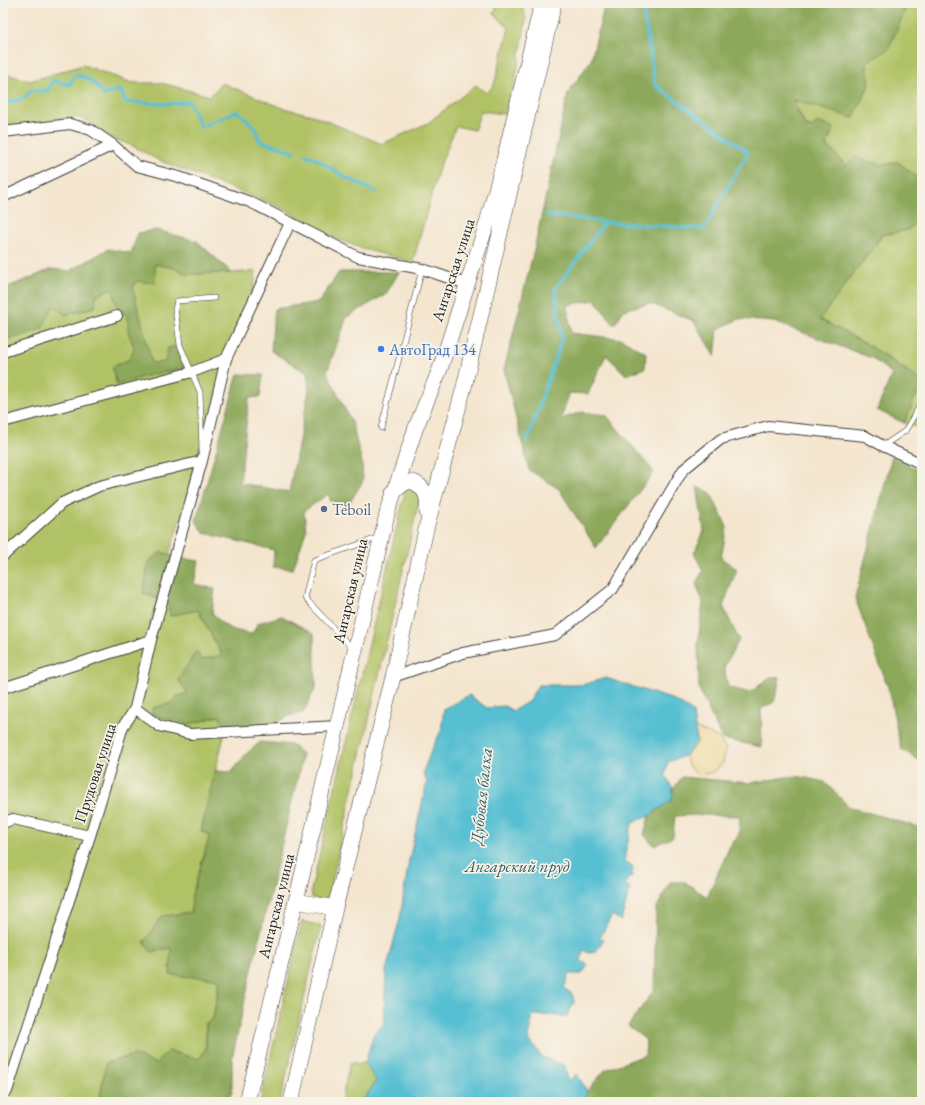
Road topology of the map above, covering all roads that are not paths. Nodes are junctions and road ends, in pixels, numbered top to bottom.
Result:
1 (542, 3) edge
2 (554, 3) edge
3 (3, 132) edge
4 (113, 145) junction
5 (3, 197) edge
6 (290, 223) junction
7 (422, 269) junction
8 (467, 284) junction
9 (214, 298) dead end
10 (117, 316) dead end
11 (3, 352) edge
12 (226, 359) junction
13 (192, 372) junction
14 (922, 402) edge
15 (4, 420) edge
16 (381, 428) dead end
17 (883, 446) junction
18 (202, 461) junction
19 (922, 464) edge
20 (393, 494) junction
21 (427, 525) junction
22 (380, 537) junction
23 (3, 556) edge
24 (151, 640) junction
25 (355, 652) junction
26 (393, 677) junction
27 (3, 688) edge
28 (135, 708) junction
29 (337, 726) junction
30 (3, 823) edge
31 (90, 836) junction
32 (296, 901) junction
33 (335, 908) junction
34 (256, 1063) junction
35 (298, 1071) junction
36 (7, 1091) dead end
37 (237, 1102) edge
38 (247, 1102) edge
39 (291, 1102) edge
40 (296, 1102) edge

1 - 8 main road, Ангарская улица
2 - 21 main road, Ангарская улица
3 - 4 street
4 - 5 street
4 - 6 street
6 - 7 street
6 - 12 street, Прудовая улица
7 - 8 street
7 - 16 lane
8 - 20 main road, Ангарская улица
9 - 13 lane
10 - 11 street
12 - 13 street
12 - 18 street, Прудовая улица
13 - 15 street
13 - 18 lane
14 - 17 lane
17 - 19 street
17 - 26 street
18 - 23 street
18 - 24 street, Прудовая улица
20 - 21 main road
20 - 22 main road, Ангарская улица
21 - 26 main road, Ангарская улица
22 - 25 main road, Ангарская улица
22 - 25 lane
24 - 27 street
24 - 28 street, Прудовая улица
25 - 29 main road, Ангарская улица
26 - 33 main road, Ангарская улица
28 - 29 street
28 - 31 street, Прудовая улица
29 - 32 main road, Ангарская улица
30 - 31 street
31 - 36 street, Прудовая улица
32 - 33 main road
32 - 34 main road, Ангарская улица
33 - 35 main road, Ангарская улица
34 - 37 main road
34 - 38 main road, Ангарская улица
35 - 39 main road, Ангарская улица
35 - 40 main road

